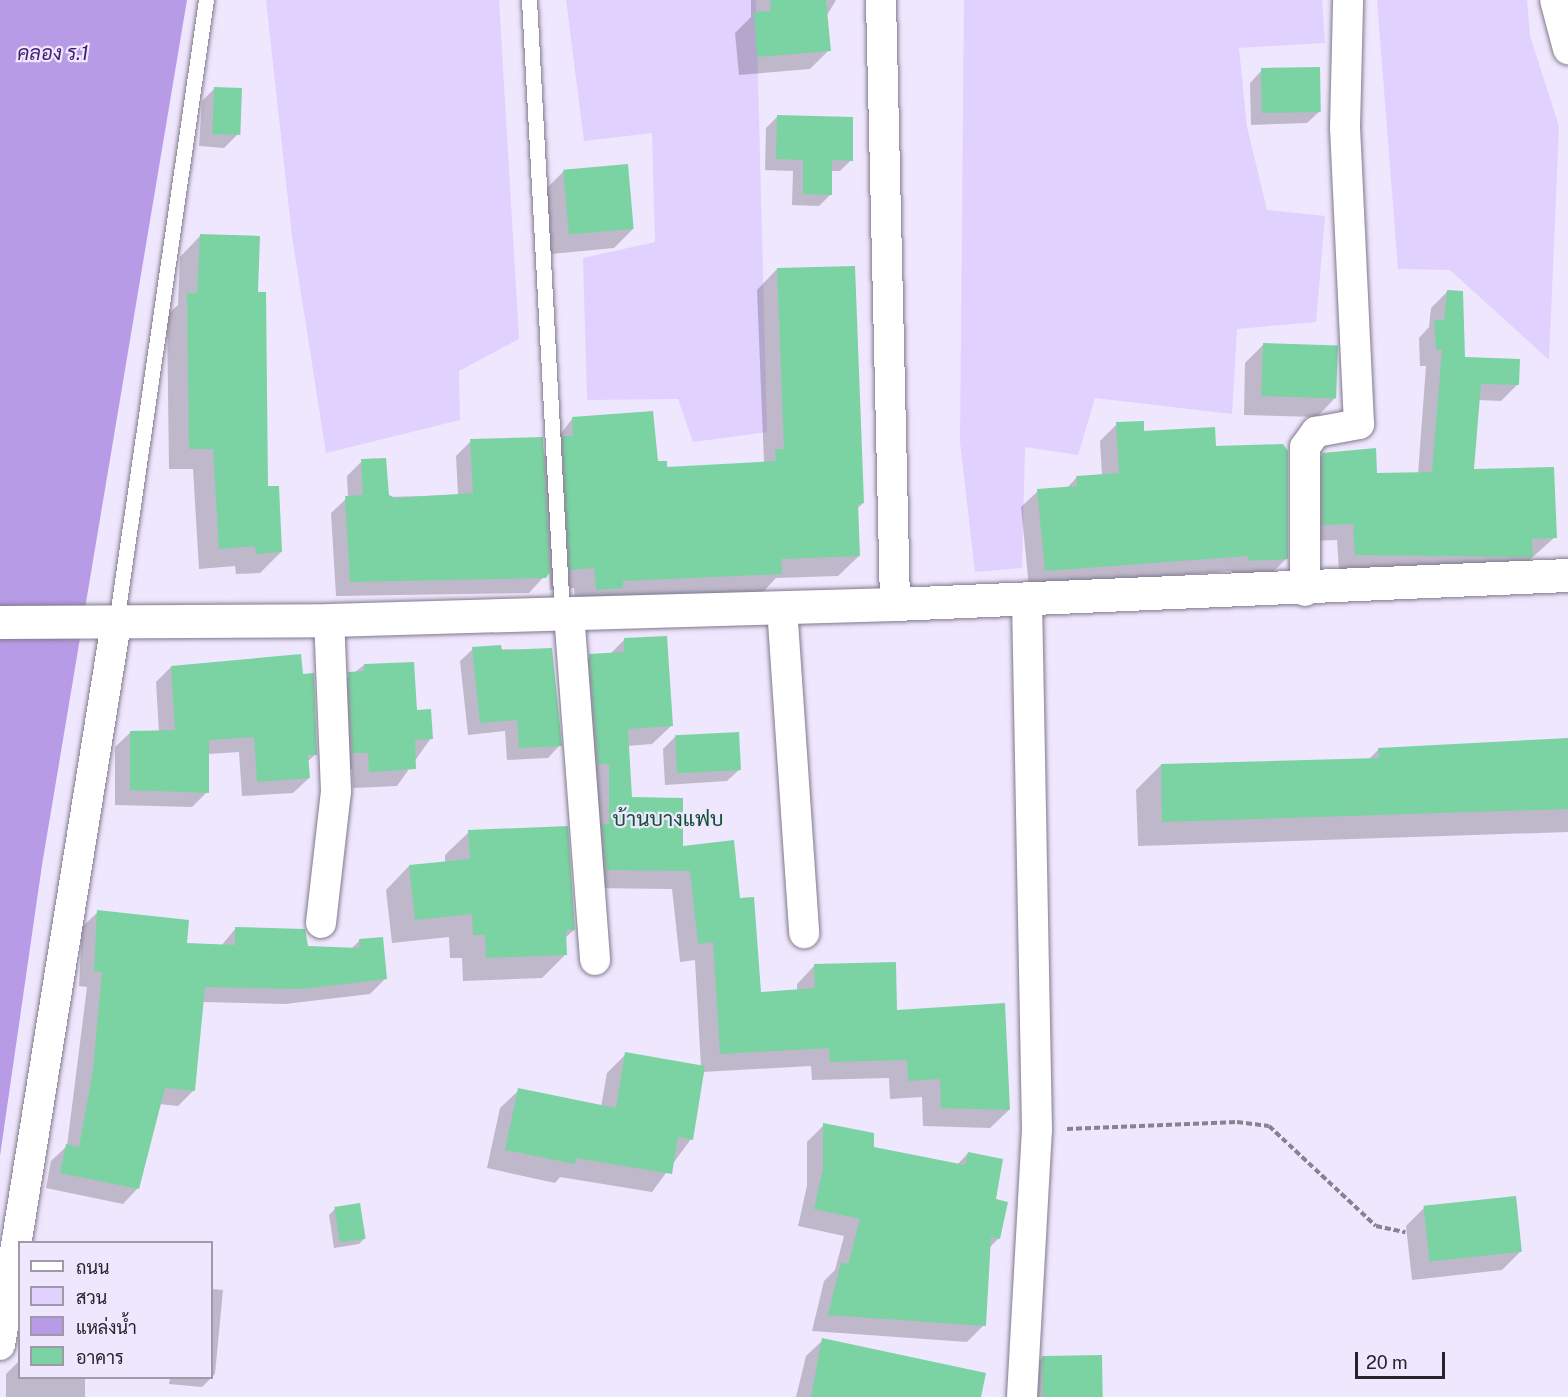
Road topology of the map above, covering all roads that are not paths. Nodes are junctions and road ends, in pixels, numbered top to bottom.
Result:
1 (206, 0) edge
2 (529, 0) edge
3 (881, 0) edge
4 (1348, 0) edge
5 (1555, 0) edge
6 (1568, 49) edge
7 (1568, 575) edge
8 (1305, 591) junction
9 (1027, 600) junction
10 (895, 604) junction
11 (782, 607) junction
12 (565, 613) junction
13 (328, 620) junction
14 (0, 622) edge
15 (109, 623) junction
16 (321, 923) dead end
17 (804, 933) dead end
18 (595, 960) dead end
19 (0, 1345) edge
20 (1022, 1397) edge

1 - 15 lane
2 - 12 lane
3 - 10 street
4 - 8 street
5 - 6 street
7 - 8 street
8 - 9 street
9 - 10 street
9 - 20 street
10 - 11 street
11 - 12 street
11 - 17 street
12 - 13 street
12 - 18 street
13 - 15 street
13 - 16 street
14 - 15 street
15 - 19 street

